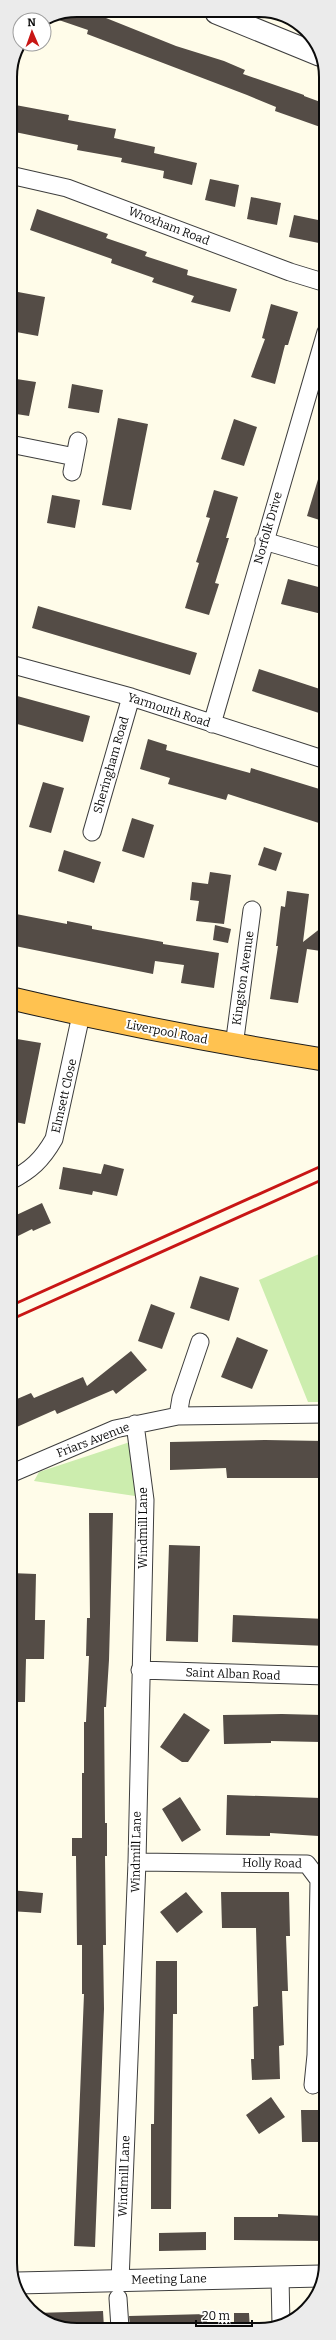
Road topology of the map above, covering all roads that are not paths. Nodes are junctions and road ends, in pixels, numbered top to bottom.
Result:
1 (226, 17) edge
2 (314, 53) edge
3 (17, 181) edge
4 (319, 281) edge
5 (319, 356) edge
6 (17, 445) edge
7 (75, 456) dead end
8 (264, 541) junction
9 (319, 557) edge
10 (17, 666) edge
11 (131, 697) junction
12 (212, 724) junction
13 (319, 758) edge
14 (92, 832) dead end
15 (252, 910) dead end
16 (17, 1000) edge
17 (81, 1015) junction
18 (234, 1046) junction
19 (319, 1059) edge
20 (17, 1178) edge
21 (201, 1342) dead end
22 (319, 1414) edge
23 (178, 1416) junction
24 (135, 1424) junction
25 (17, 1471) edge
26 (140, 1670) junction
27 (319, 1676) edge
28 (137, 1862) junction
29 (319, 1880) edge
30 (319, 2064) edge
31 (314, 2085) dead end
32 (317, 2276) edge
33 (280, 2277) junction
34 (21, 2283) edge
35 (119, 2289) junction
36 (281, 2319) edge
37 (120, 2323) edge

1 - 2 street
3 - 4 street, Wroxham Road
5 - 8 street, Norfolk Drive
6 - 7 street
8 - 9 street
8 - 12 street, Norfolk Drive
10 - 11 street, Yarmouth Road
11 - 12 street, Yarmouth Road
11 - 14 street, Sheringham Road
12 - 13 street, Yarmouth Road
15 - 18 street, Kingston Avenue
16 - 17 highway, Liverpool Road
17 - 18 highway, Liverpool Road
17 - 20 street, Elmsett Close
18 - 19 highway, Liverpool Road
21 - 23 street
22 - 23 street, Friars Avenue
23 - 24 street, Friars Avenue
24 - 25 street, Friars Avenue
24 - 26 street, Windmill Lane
26 - 27 street, Saint Alban Road
26 - 28 street, Windmill Lane
28 - 29 street, Holly Road
28 - 35 street, Windmill Lane
30 - 31 street, Holly Road
32 - 33 street, Meeting Lane
33 - 35 street, Meeting Lane
33 - 36 street
34 - 35 street, Meeting Lane
35 - 37 street, Windmill Lane

